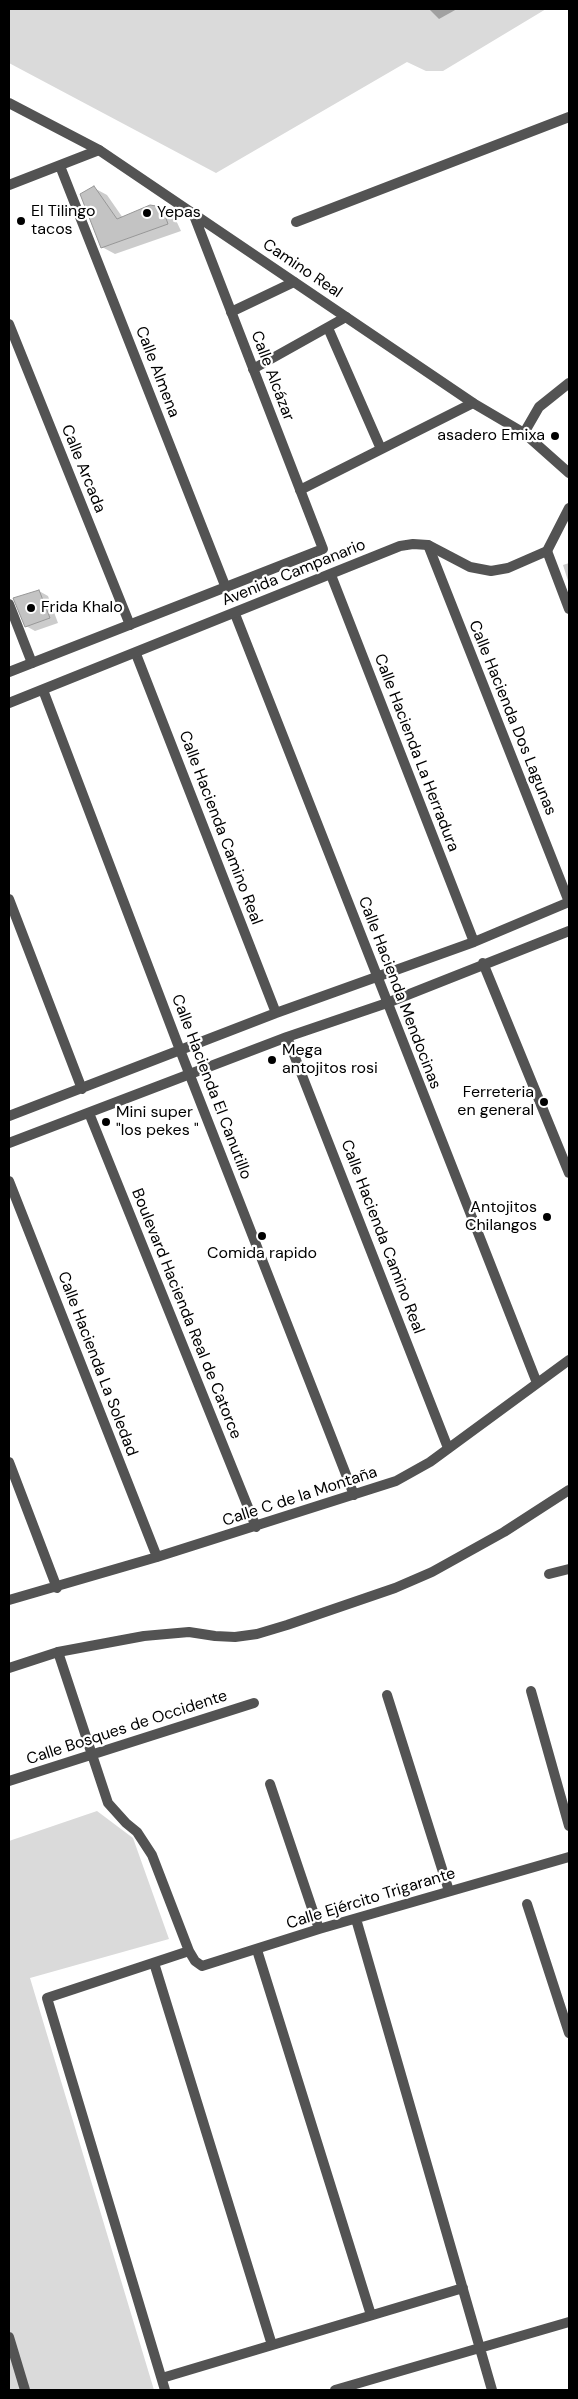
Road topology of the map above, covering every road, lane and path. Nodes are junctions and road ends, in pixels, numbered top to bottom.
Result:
1 (9, 103) edge
2 (569, 117) edge
3 (100, 150) junction
4 (60, 166) junction
5 (9, 185) edge
6 (193, 213) junction
7 (296, 222) dead end
8 (294, 282) junction
9 (231, 312) junction
10 (346, 317) junction
11 (9, 324) edge
12 (328, 328) junction
13 (253, 369) junction
14 (569, 383) edge
15 (473, 403) junction
16 (524, 433) junction
17 (381, 449) junction
18 (569, 473) edge
19 (300, 490) junction
20 (569, 508) edge
21 (428, 545) junction
22 (322, 549) joint
23 (547, 551) junction
24 (331, 575) junction
25 (226, 588) junction
26 (9, 604) edge
27 (569, 609) edge
28 (235, 614) junction
29 (130, 625) junction
30 (136, 654) junction
31 (32, 663) junction
32 (9, 672) edge
33 (43, 690) junction
34 (9, 703) edge
35 (9, 898) edge
36 (569, 902) edge
37 (569, 931) edge
38 (474, 942) junction
39 (483, 963) junction
40 (377, 978) junction
41 (387, 1003) junction
42 (276, 1013) junction
43 (287, 1037) junction
44 (180, 1050) junction
45 (189, 1074) junction
46 (82, 1089) junction
47 (89, 1113) junction
48 (9, 1116) edge
49 (9, 1143) edge
50 (569, 1173) edge
51 (9, 1182) edge
52 (569, 1360) edge
53 (538, 1383) junction
54 (448, 1448) junction
55 (9, 1462) edge
56 (569, 1490) edge
57 (354, 1494) junction
58 (256, 1527) junction
59 (157, 1558) junction
60 (569, 1569) edge
61 (549, 1574) dead end
62 (58, 1588) junction
63 (9, 1600) edge
64 (58, 1652) junction
65 (9, 1668) edge
66 (531, 1691) dead end
67 (386, 1695) dead end
68 (254, 1703) dead end
69 (91, 1755) junction
70 (9, 1781) edge
71 (270, 1784) dead end
72 (569, 1826) edge
73 (569, 1856) edge
74 (449, 1891) junction
75 (527, 1904) dead end
76 (356, 1918) junction
77 (319, 1929) junction
78 (257, 1950) junction
79 (189, 1951) junction
80 (154, 1963) junction
81 (569, 2033) edge
82 (463, 2288) junction
83 (371, 2316) junction
84 (569, 2322) edge
85 (9, 2337) edge
86 (272, 2345) junction
87 (480, 2348) junction
88 (162, 2378) junction
89 (25, 2390) edge
90 (166, 2390) edge
91 (335, 2390) edge
92 (492, 2390) edge

1 - 3 street, Camino Real
2 - 7 street
3 - 4 street
3 - 6 street, Camino Real
4 - 5 street
4 - 25 street, Calle Almena
6 - 8 street, Camino Real
6 - 9 street, Calle Alcázar
8 - 9 street
8 - 10 street, Camino Real
9 - 13 street, Calle Alcázar
10 - 12 street
10 - 15 street, Camino Real
11 - 29 street, Calle Arcada
12 - 13 street
12 - 17 street
13 - 19 street, Calle Alcázar
14 - 16 street
15 - 16 street, Camino Real
15 - 17 street
16 - 18 street, Camino Real
17 - 19 street
19 - 22 street, Calle Alcázar
20 - 23 street
21 - 23 street, Avenida Campanario
21 - 24 street, Avenida Campanario
21 - 36 street, Calle Hacienda Dos Lagunas
22 - 25 street, Avenida Campanario
23 - 27 street
24 - 28 street, Avenida Campanario
24 - 38 street, Calle Hacienda La Herradura
25 - 29 street, Avenida Campanario
26 - 31 street
28 - 30 street, Avenida Campanario
28 - 40 street, Calle Hacienda Mendocinas
29 - 31 street, Avenida Campanario
30 - 33 street, Avenida Campanario
30 - 42 street, Calle Hacienda Camino Real
31 - 32 street, Avenida Campanario
33 - 34 street, Avenida Campanario
33 - 44 street, Calle Hacienda El Canutillo
35 - 46 street
36 - 38 street
37 - 39 street
38 - 40 street
39 - 41 street
39 - 50 street
40 - 41 street, Calle Hacienda Mendocinas
40 - 42 street
41 - 43 street
41 - 53 street, Calle Hacienda Mendocinas
42 - 44 street
43 - 45 street
43 - 54 street, Calle Hacienda Camino Real
44 - 45 street, Calle Hacienda El Canutillo
44 - 46 street
45 - 47 street
45 - 57 street, Calle Hacienda El Canutillo
46 - 48 street
47 - 49 street
47 - 58 street, Boulevard Hacienda Real de Catorce
51 - 59 street, Calle Hacienda La Soledad
52 - 53 street, Calle C de la Montaña
53 - 54 street, Calle C de la Montaña
54 - 57 street, Calle C de la Montaña
55 - 62 street
56 - 64 street
57 - 58 street, Calle C de la Montaña
58 - 59 street, Calle C de la Montaña
59 - 62 street, Calle C de la Montaña
60 - 61 street
62 - 63 street, Calle C de la Montaña
64 - 65 street
64 - 69 street
66 - 72 street
67 - 74 street
68 - 69 street, Calle Bosques de Occidente
69 - 70 street, Calle Bosques de Occidente
69 - 79 street
71 - 77 street
73 - 74 street, Calle Ejército Trigarante
74 - 76 street, Calle Ejército Trigarante
75 - 81 street
76 - 77 street, Calle Ejército Trigarante
76 - 82 street
77 - 78 street, Calle Ejército Trigarante
78 - 79 street, Calle Ejército Trigarante
78 - 83 street
79 - 80 street
80 - 86 street
80 - 88 street
82 - 83 street
82 - 87 street
83 - 86 street
84 - 87 street
85 - 89 street
86 - 88 street
87 - 91 street
87 - 92 street
88 - 90 street

